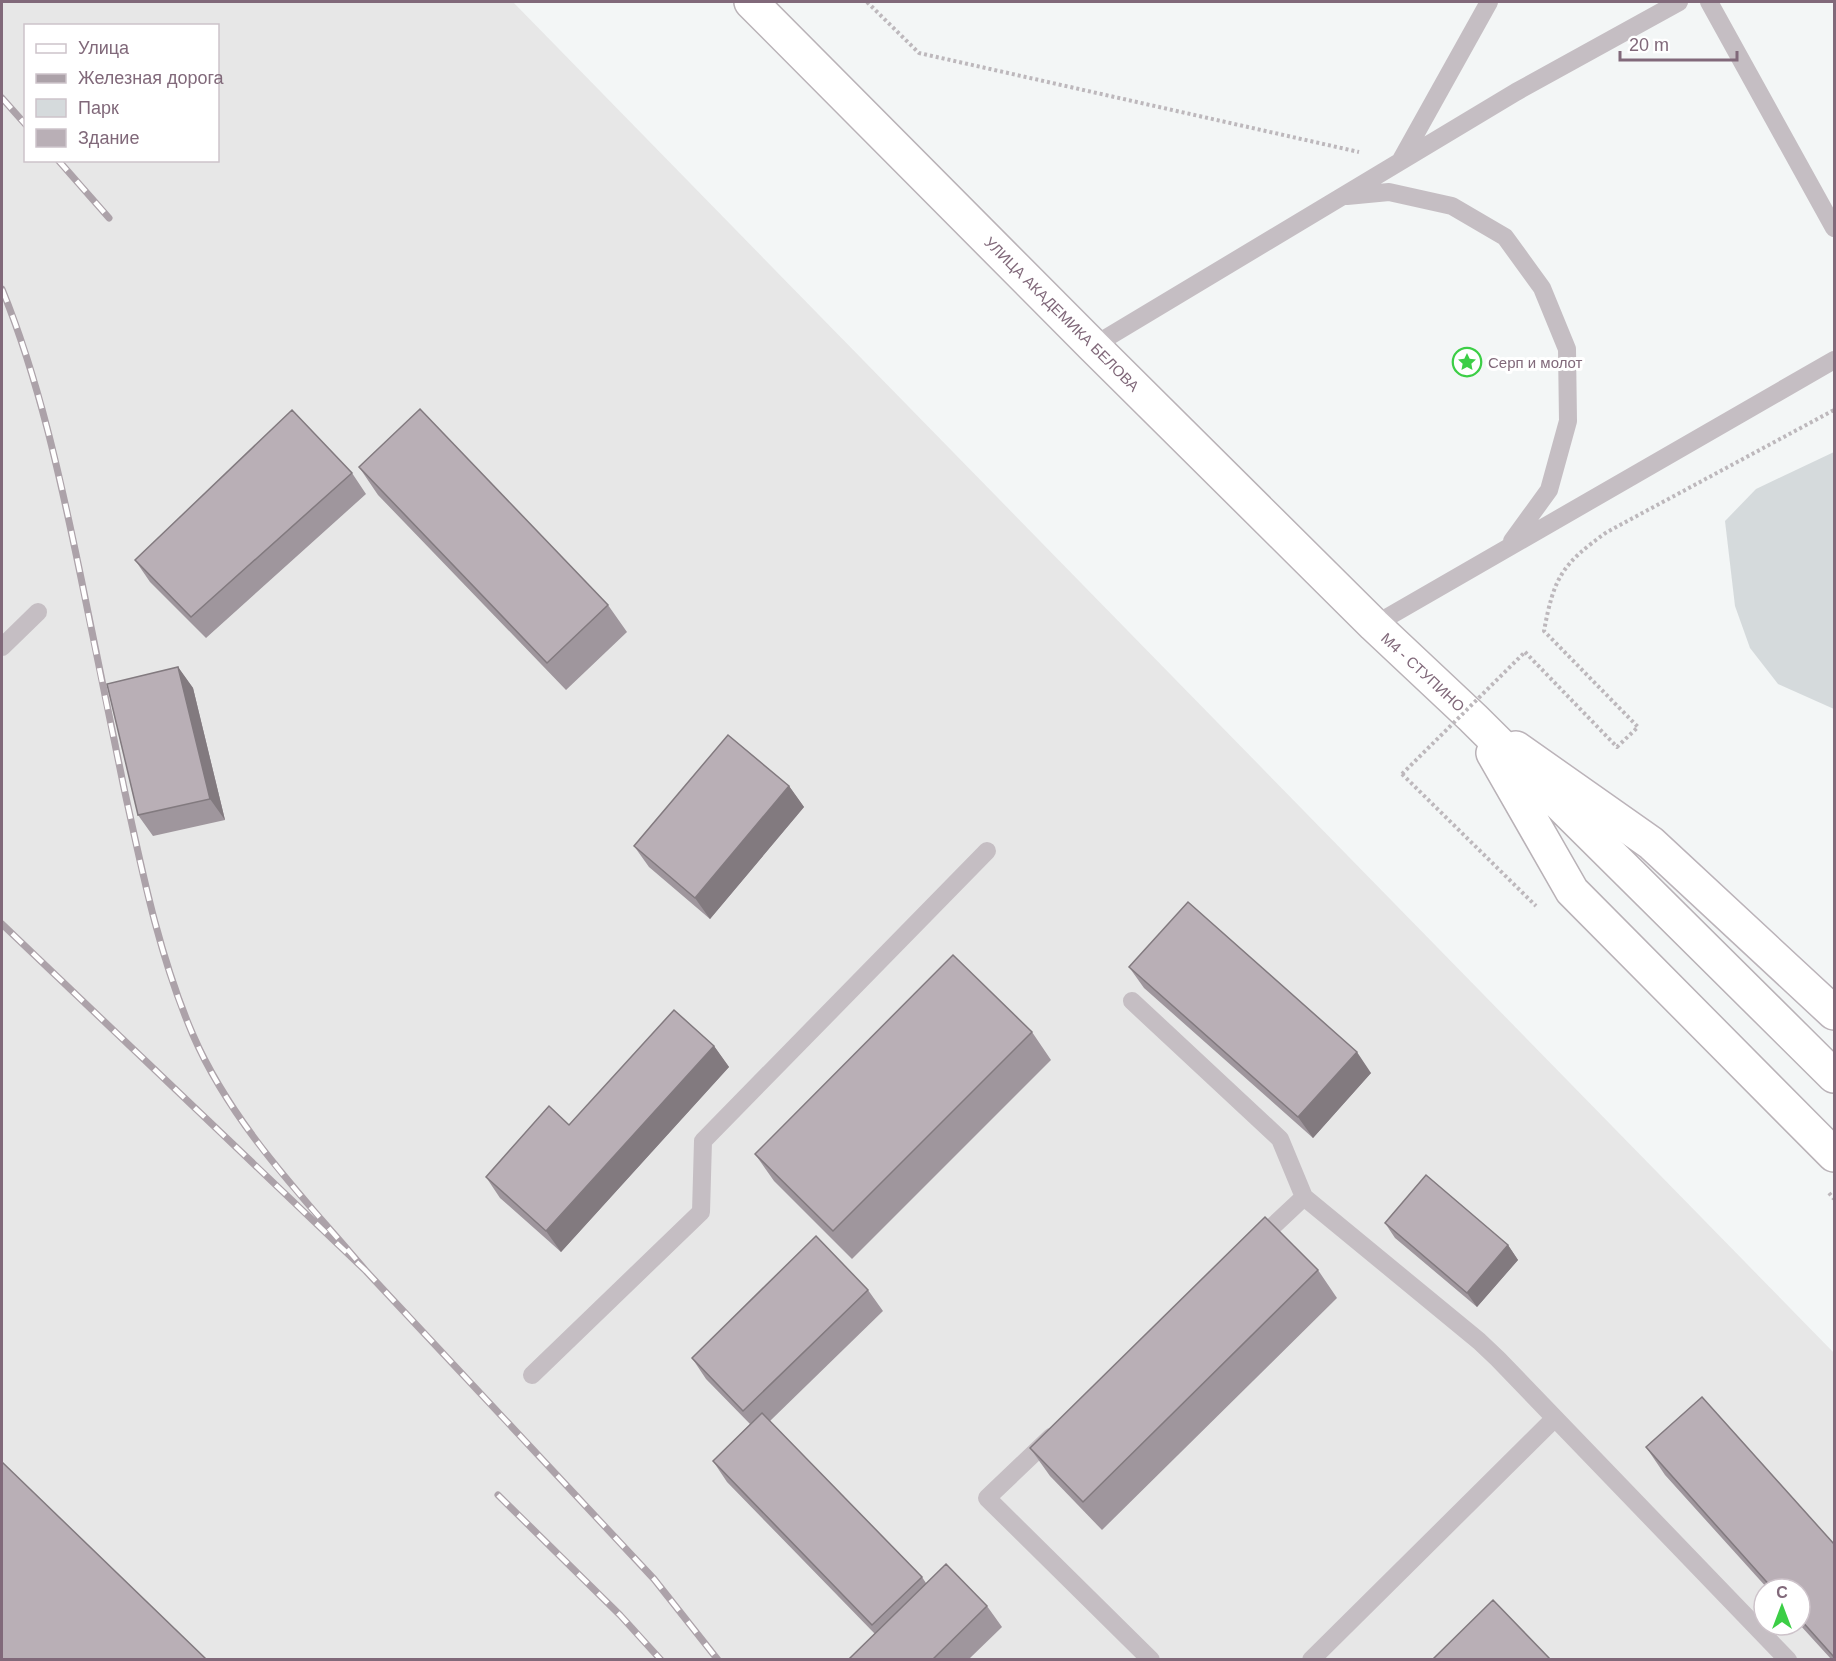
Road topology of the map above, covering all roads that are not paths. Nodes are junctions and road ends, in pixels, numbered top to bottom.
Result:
1 (752, 2) edge
2 (1488, 2) edge
3 (1679, 2) edge
4 (1709, 2) edge
5 (1400, 161) junction
6 (1342, 197) junction
7 (1834, 228) edge
8 (1093, 346) junction
9 (1834, 360) edge
10 (1508, 548) junction
11 (38, 612) dead end
12 (1374, 626) junction
13 (2, 647) edge
14 (1473, 718) junction
15 (987, 851) dead end
16 (1132, 1001) dead end
17 (1834, 1013) edge
18 (1834, 1076) edge
19 (1834, 1155) edge
20 (1304, 1197) junction
21 (1244, 1254) edge
22 (532, 1375) dead end
23 (1556, 1418) junction
24 (1064, 1424) edge
25 (1151, 1659) edge
26 (1311, 1659) edge
27 (1788, 1659) edge

1 - 8 main road, УЛИЦА АКАДЕМИКА БЕЛОВА
2 - 5 lane
3 - 5 lane
4 - 7 lane
5 - 6 lane
6 - 8 lane
6 - 10 lane
8 - 12 main road, УЛИЦА АКАДЕМИКА БЕЛОВА
9 - 10 lane
10 - 12 lane
11 - 13 lane
12 - 14 main road, М4 - СТУПИНО
14 - 17 main road
14 - 18 main road
14 - 19 main road
15 - 22 lane
16 - 20 lane
20 - 21 lane
20 - 23 lane
23 - 26 lane
23 - 27 lane
24 - 25 lane

